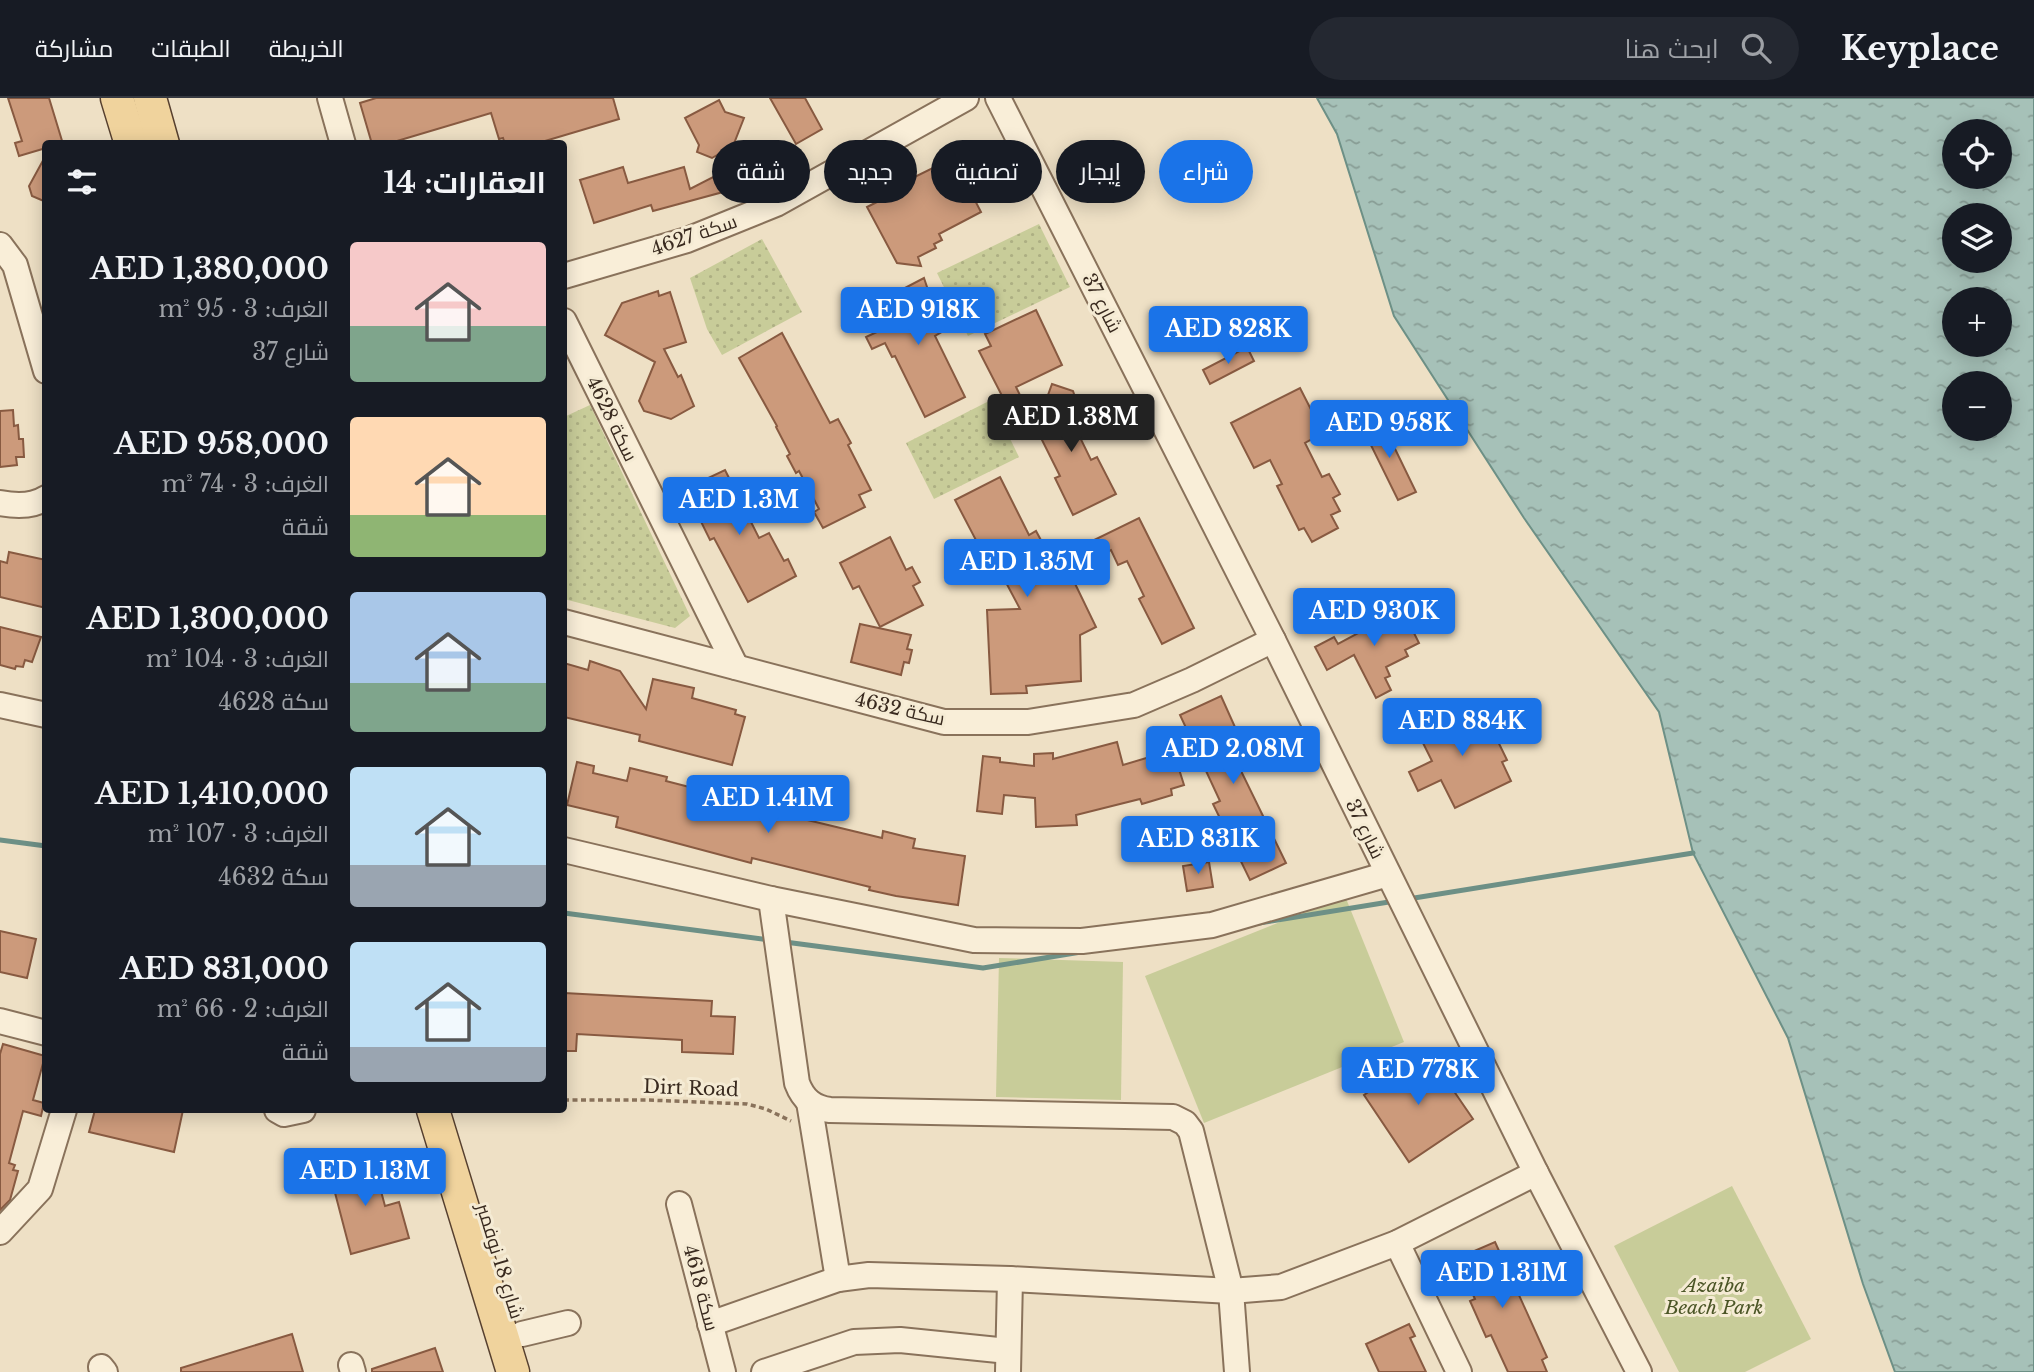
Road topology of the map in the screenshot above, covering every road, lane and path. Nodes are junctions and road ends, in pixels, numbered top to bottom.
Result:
1 (117, 98) edge
2 (150, 98) edge
3 (330, 98) edge
4 (966, 98) edge
5 (998, 98) edge
6 (130, 140) edge
7 (162, 140) edge
8 (342, 140) edge
9 (0, 245) edge
10 (567, 275) edge
11 (567, 326) edge
12 (42, 356) edge
13 (42, 500) edge
14 (0, 502) edge
15 (567, 623) edge
16 (1273, 640) junction
17 (736, 667) junction
18 (0, 705) edge
19 (42, 714) edge
20 (567, 851) edge
21 (1388, 874) junction
22 (771, 899) junction
23 (0, 1021) edge
24 (42, 1032) edge
25 (567, 1100) edge
26 (63, 1113) edge
27 (434, 1113) edge
28 (455, 1113) edge
29 (811, 1114) junction
30 (1536, 1173) junction
31 (679, 1204) dead end
32 (0, 1232) edge
33 (1397, 1244) junction
34 (838, 1279) junction
35 (1010, 1279) junction
36 (1231, 1291) junction
37 (568, 1324) dead end
38 (710, 1324) junction
39 (522, 1334) junction
40 (1008, 1362) edge
41 (513, 1372) edge
42 (533, 1372) edge
43 (723, 1372) edge
44 (764, 1372) edge
45 (1237, 1372) edge
46 (1459, 1372) edge
47 (1639, 1372) edge

1 - 6 main road
2 - 7 main road
3 - 8 street
4 - 10 street, سكة 4627
5 - 16 street, شارع 37
9 - 12 street
11 - 17 street, سكة 4628
13 - 14 street
15 - 17 street, سكة 4632
16 - 17 street, سكة 4632
16 - 21 street, شارع 37
18 - 19 street
20 - 22 street
21 - 22 street
21 - 30 street, شارع 37
22 - 29 street
23 - 24 street
25 - 29 path, Dirt Road
26 - 32 street
27 - 41 main road, شارع 18 نوفمبر
28 - 39 main road, شارع 18 نوفمبر
29 - 34 street
29 - 36 street
30 - 33 street
30 - 47 street, شارع 37
31 - 38 street, سكة 4618
33 - 36 street
33 - 46 street
34 - 35 street
34 - 38 street
35 - 36 street
35 - 40 street
36 - 45 street
37 - 39 street
38 - 43 street, سكة 4618
39 - 42 main road, شارع 18 نوفمبر
40 - 44 street

